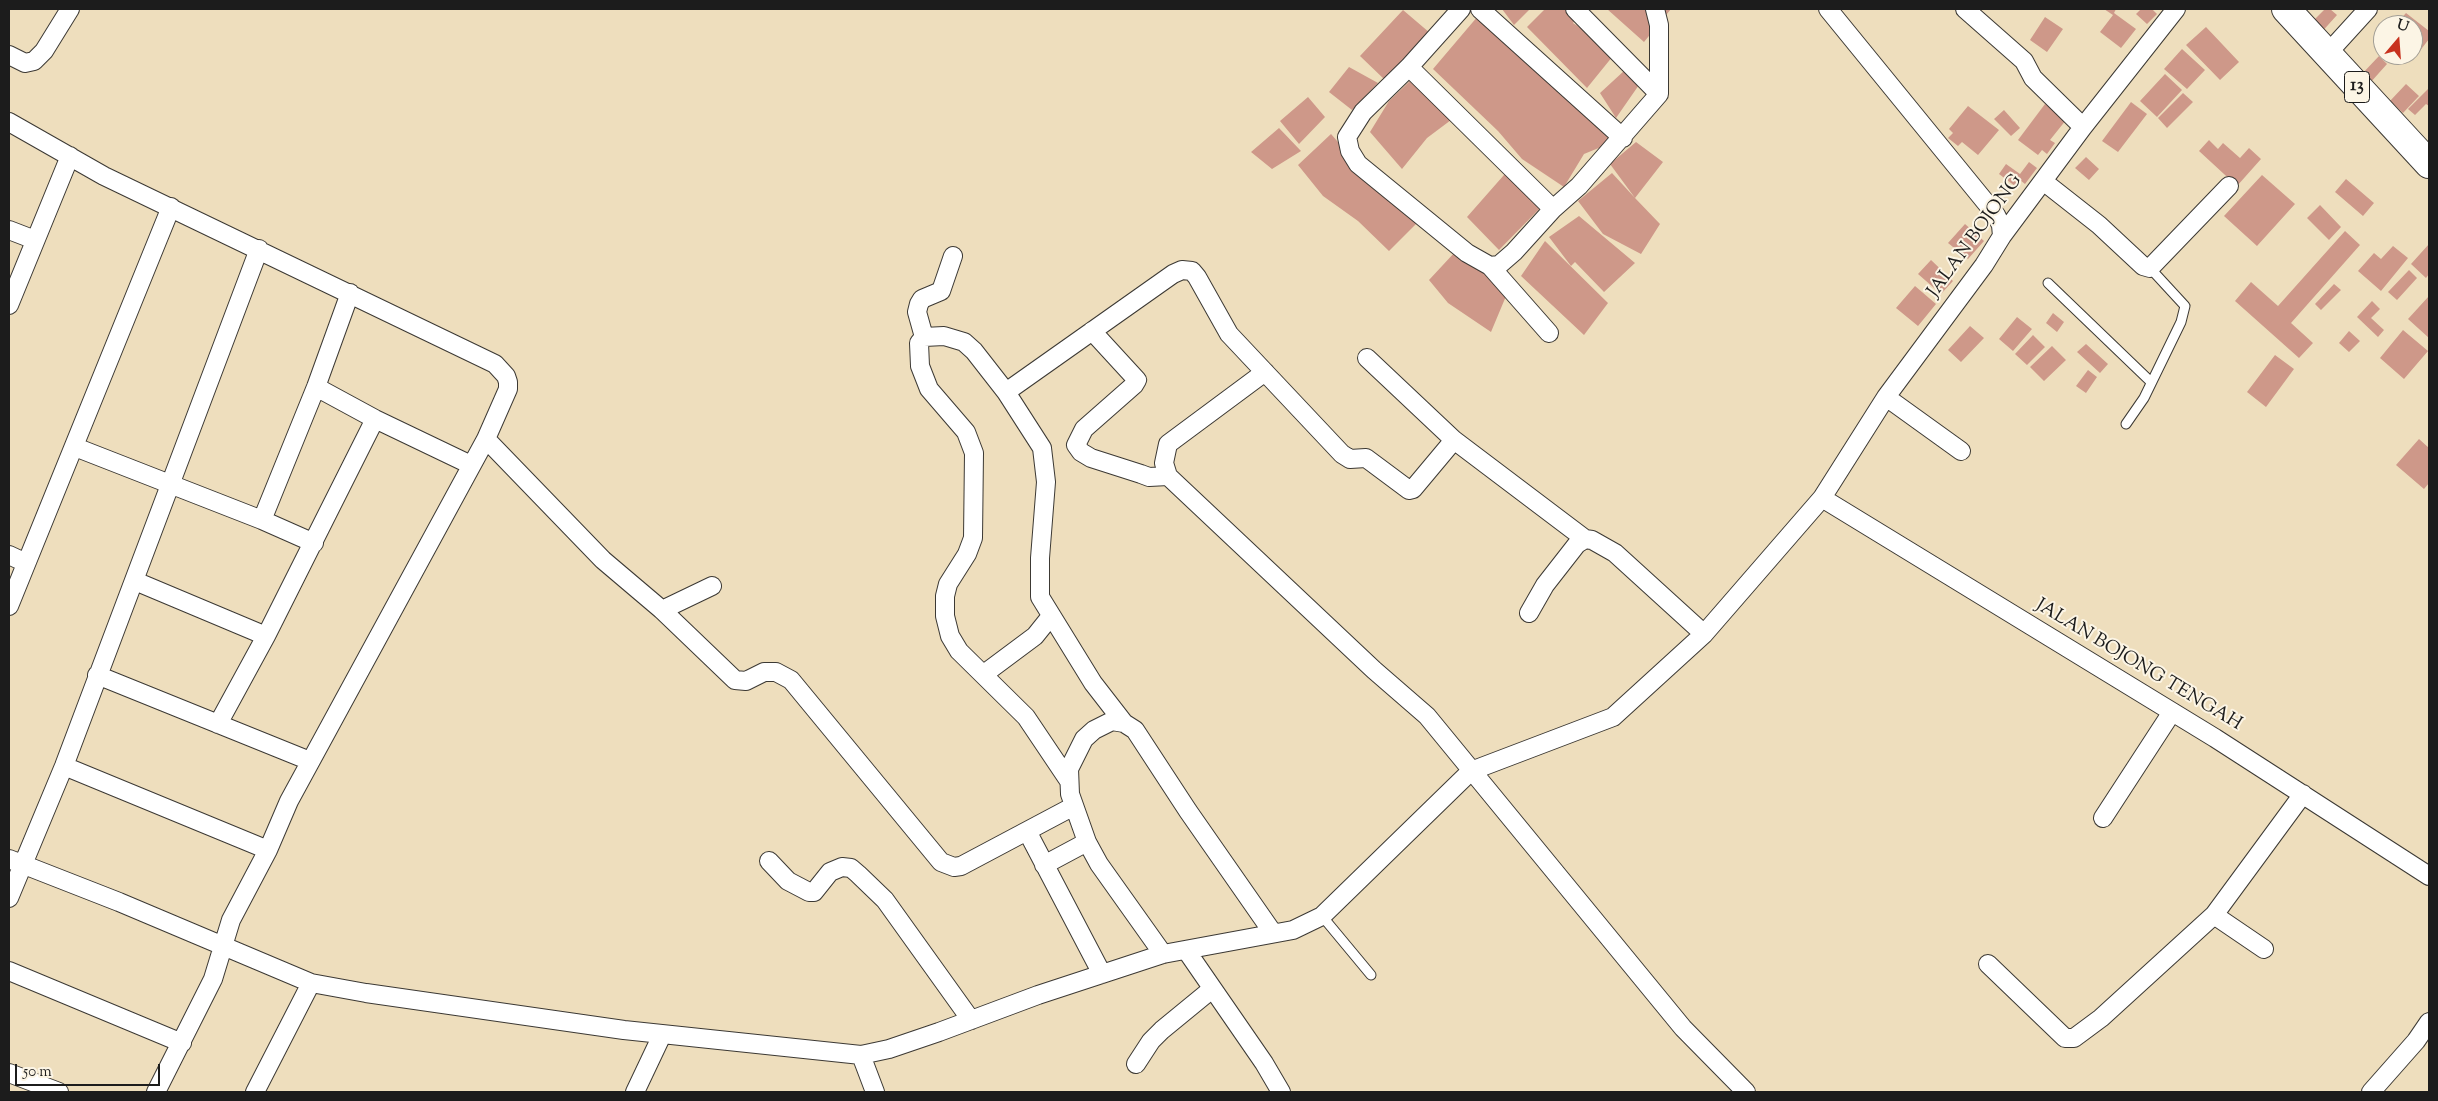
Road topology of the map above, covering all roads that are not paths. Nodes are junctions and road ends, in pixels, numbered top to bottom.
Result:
1 (70, 9) edge
2 (1461, 9) edge
3 (1480, 9) edge
4 (1575, 9) edge
5 (1655, 9) edge
6 (1828, 9) edge
7 (1965, 9) edge
8 (2176, 9) edge
9 (2368, 9) edge
10 (2290, 10) edge
11 (9, 54) edge
12 (2327, 54) junction
13 (1409, 67) junction
14 (1659, 94) junction
15 (9, 122) edge
16 (2083, 127) junction
17 (1623, 138) junction
18 (70, 156) junction
19 (2429, 164) edge
20 (2043, 181) junction
21 (2229, 186) dead end
22 (171, 207) junction
23 (1553, 209) junction
24 (9, 230) edge
25 (2002, 236) junction
26 (34, 240) junction
27 (259, 249) junction
28 (953, 256) dead end
29 (1490, 266) junction
30 (2150, 268) junction
31 (2048, 283) dead end
32 (350, 294) junction
33 (9, 305) edge
34 (1092, 331) junction
35 (1549, 333) dead end
36 (924, 337) junction
37 (1367, 358) dead end
38 (1265, 372) junction
39 (2151, 382) junction
40 (316, 388) junction
41 (1006, 392) junction
42 (1886, 397) junction
43 (376, 419) junction
44 (2126, 424) dead end
45 (486, 439) junction
46 (1454, 440) junction
47 (75, 447) junction
48 (1961, 451) dead end
49 (471, 465) junction
50 (1168, 476) junction
51 (172, 484) junction
52 (1822, 498) junction
53 (262, 520) junction
54 (1585, 539) junction
55 (314, 543) junction
56 (9, 555) edge
57 (26, 562) junction
58 (135, 582) junction
59 (712, 586) dead end
60 (9, 606) edge
61 (662, 610) junction
62 (1529, 613) dead end
63 (1051, 616) junction
64 (1704, 634) junction
65 (266, 636) junction
66 (984, 674) junction
67 (97, 676) junction
68 (2172, 712) junction
69 (1124, 723) junction
70 (218, 724) junction
71 (310, 761) junction
72 (64, 766) junction
73 (1471, 770) junction
74 (1069, 781) junction
75 (2303, 794) junction
76 (1074, 806) junction
77 (2103, 818) dead end
78 (1026, 831) junction
79 (1087, 842) junction
80 (268, 850) junction
81 (769, 861) dead end
82 (16, 862) edge
83 (1044, 865) junction
84 (2429, 876) edge
85 (9, 898) edge
86 (2214, 914) junction
87 (1322, 916) junction
88 (1273, 933) junction
89 (224, 948) junction
90 (2264, 949) dead end
91 (1186, 950) junction
92 (1163, 954) junction
93 (1988, 964) dead end
94 (9, 971) edge
95 (1102, 974) junction
96 (1372, 975) dead end
97 (311, 983) junction
98 (1212, 989) junction
99 (971, 1020) junction
100 (2429, 1022) edge
101 (662, 1035) junction
102 (182, 1043) junction
103 (861, 1055) junction
104 (1136, 1064) dead end
105 (9, 1072) edge
106 (59, 1092) edge
107 (156, 1092) edge
108 (255, 1092) edge
109 (635, 1092) edge
110 (876, 1092) edge
111 (1281, 1092) edge
112 (1746, 1092) edge
113 (2371, 1092) edge

1 - 11 street
2 - 13 street
3 - 17 street
4 - 14 street
5 - 14 street
6 - 25 street
7 - 16 street
8 - 16 street, JALAN BOJONG
9 - 12 street
10 - 12 highway, 13
12 - 19 highway, 13
13 - 23 street
13 - 29 street
14 - 17 street
15 - 18 street
16 - 20 street, JALAN BOJONG
17 - 23 street
18 - 22 street
18 - 26 street
20 - 25 street, JALAN BOJONG
20 - 30 street
21 - 30 street
22 - 27 street
22 - 47 street
23 - 29 street
24 - 26 street
25 - 42 street, JALAN BOJONG
26 - 33 street
27 - 32 street
27 - 51 street
28 - 36 street
29 - 35 street
30 - 39 lane
31 - 39 lane
32 - 40 street
32 - 45 street
34 - 38 street
34 - 41 street
34 - 50 street
36 - 41 street
36 - 66 street
37 - 46 street
38 - 46 street
38 - 50 street
39 - 44 lane
40 - 43 street
40 - 53 street
41 - 63 street
42 - 48 street
42 - 52 street, JALAN BOJONG
43 - 49 street
43 - 55 street
45 - 49 street
45 - 61 street
46 - 54 street
47 - 51 street
47 - 57 street
49 - 71 street
50 - 73 street
51 - 53 street
51 - 58 street
52 - 64 street, JALAN BOJONG
52 - 68 street, JALAN BOJONG TENGAH
53 - 55 street
54 - 62 street
54 - 64 street
55 - 65 street
56 - 57 street
57 - 60 street
58 - 65 street
58 - 67 street
59 - 61 street
61 - 78 street
63 - 66 street
63 - 69 street
64 - 73 street, JALAN BOJONG
65 - 70 street
66 - 74 street
67 - 70 street
67 - 72 street
68 - 75 street, JALAN BOJONG TENGAH
68 - 77 street
69 - 74 street
69 - 88 street
70 - 71 street
71 - 80 street
72 - 80 street
72 - 82 street
73 - 87 street
73 - 112 street
74 - 76 street
75 - 84 street, JALAN BOJONG TENGAH
75 - 86 street
76 - 78 street
76 - 79 street
78 - 83 street
79 - 83 street
79 - 92 street
80 - 89 street
81 - 99 street
82 - 85 street
82 - 89 street
83 - 95 street
86 - 90 street
86 - 93 street
87 - 88 street
87 - 96 lane
88 - 91 street
89 - 97 street
89 - 102 street
91 - 92 street
91 - 98 street
92 - 95 street
94 - 102 street
95 - 99 street
97 - 101 street
97 - 108 street
98 - 104 street
98 - 111 street
99 - 103 street
100 - 113 street
101 - 103 street
101 - 109 street
102 - 107 street
103 - 110 street
105 - 106 street

